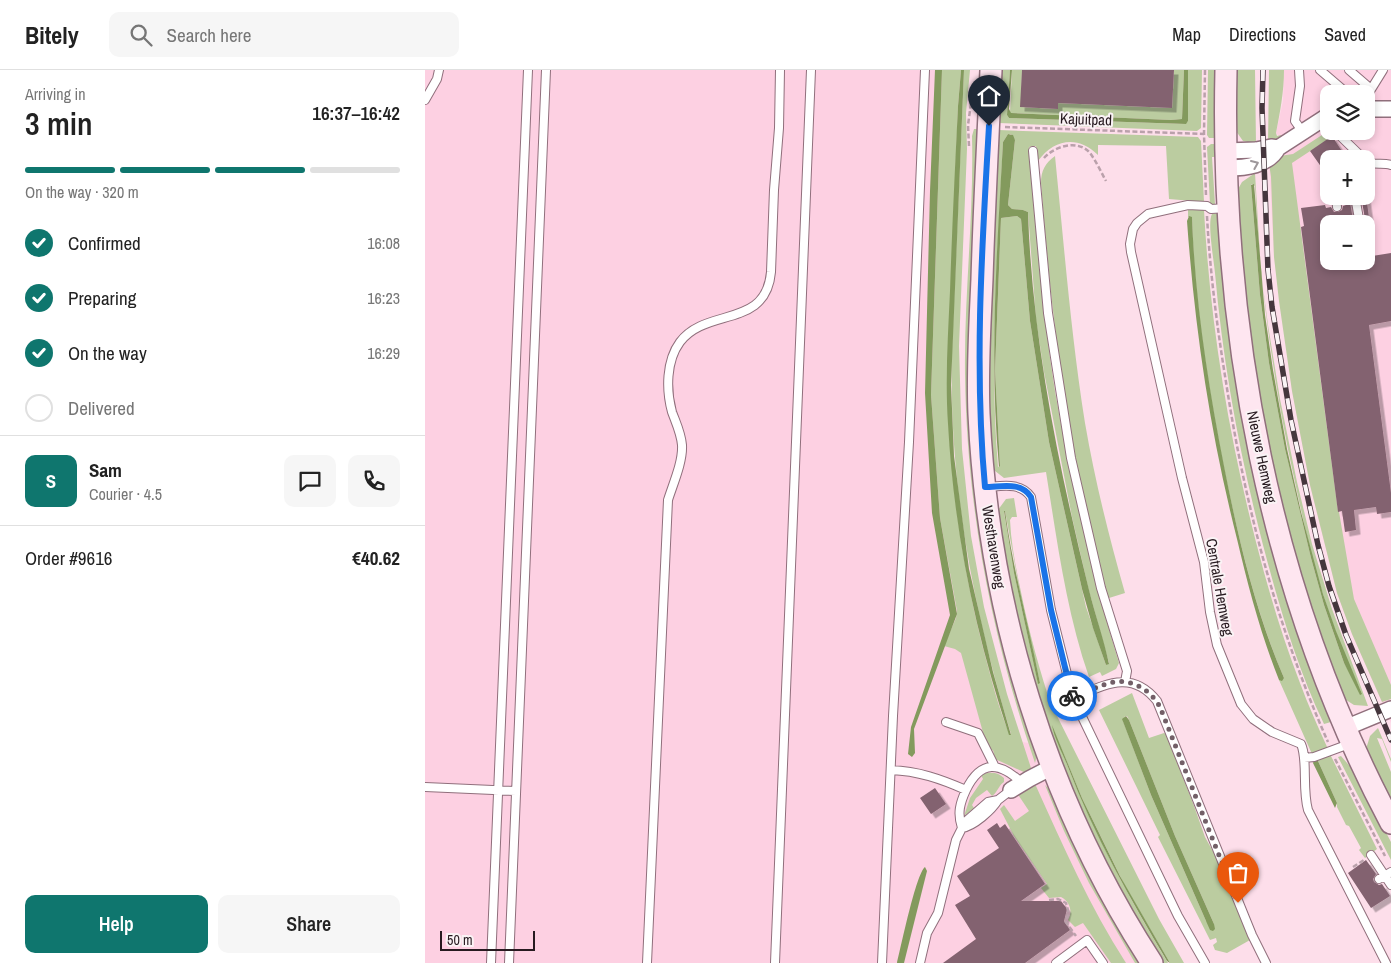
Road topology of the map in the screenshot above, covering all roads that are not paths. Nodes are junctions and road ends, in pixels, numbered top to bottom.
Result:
1 (439, 70) edge
2 (528, 70) edge
3 (546, 70) edge
4 (780, 70) edge
5 (811, 70) edge
6 (925, 70) edge
7 (991, 70) edge
8 (1226, 70) edge
9 (1299, 70) edge
10 (1321, 70) edge
11 (1349, 70) edge
12 (1383, 70) edge
13 (1338, 85) edge
14 (1363, 85) edge
15 (1372, 85) edge
16 (425, 100) edge
17 (1391, 109) edge
18 (1375, 110) edge
19 (1320, 122) edge
20 (1302, 131) junction
21 (1033, 151) dead end
22 (1226, 160) junction
23 (1375, 164) edge
24 (1391, 165) edge
25 (1228, 208) junction
26 (985, 487) junction
27 (1125, 682) junction
28 (1073, 698) junction
29 (1391, 709) edge
30 (946, 722) dead end
31 (1348, 736) junction
32 (1304, 758) junction
33 (995, 767) junction
34 (1052, 767) junction
35 (891, 770) junction
36 (425, 787) edge
37 (1016, 787) junction
38 (498, 790) junction
39 (966, 790) junction
40 (517, 791) junction
41 (1391, 823) edge
42 (962, 828) junction
43 (1371, 855) dead end
44 (1385, 875) edge
45 (1391, 885) edge
46 (491, 963) edge
47 (509, 963) edge
48 (647, 963) edge
49 (775, 963) edge
50 (882, 963) edge
51 (919, 963) edge
52 (1055, 963) edge
53 (1103, 963) edge
54 (1152, 963) edge
55 (1205, 963) edge
56 (1266, 963) edge
57 (1386, 963) edge

1 - 16 lane
2 - 38 lane
3 - 40 lane
4 - 48 lane
5 - 49 lane
6 - 35 lane
7 - 26 street, Westhavenweg
8 - 22 street, Nieuwe Hemweg
9 - 20 lane
10 - 13 lane
11 - 14 lane
12 - 15 lane
17 - 18 street
19 - 20 street
20 - 22 street
21 - 27 lane
22 - 25 street, Nieuwe Hemweg
23 - 24 lane
25 - 31 street, Nieuwe Hemweg
25 - 32 lane, Centrale Hemweg
26 - 28 lane
26 - 34 street, Westhavenweg
27 - 28 lane
27 - 56 lane
28 - 55 lane
29 - 31 street
30 - 33 lane
31 - 32 lane
31 - 41 street, Nieuwe Hemweg
32 - 57 lane
33 - 37 lane
33 - 39 lane
34 - 37 street
34 - 54 street, Westhavenweg
35 - 39 lane
35 - 50 lane
36 - 38 lane
37 - 42 lane
38 - 40 lane
38 - 46 lane
39 - 42 lane
40 - 47 lane
42 - 51 lane
43 - 44 lane
44 - 45 lane
52 - 53 lane

